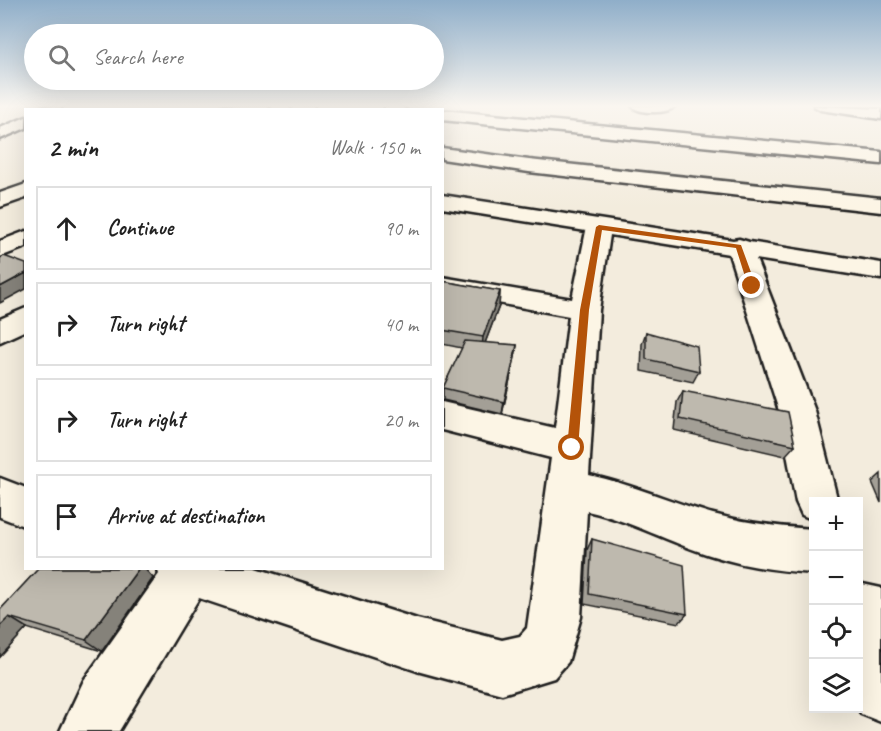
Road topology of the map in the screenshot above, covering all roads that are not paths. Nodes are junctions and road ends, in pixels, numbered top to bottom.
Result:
1 (703, 140) edge
2 (444, 153) edge
3 (881, 158) edge
4 (24, 191) edge
5 (2, 200) edge
6 (444, 201) edge
7 (881, 205) edge
8 (599, 227) junction
9 (24, 239) edge
10 (739, 246) junction
11 (0, 250) edge
12 (881, 271) edge
13 (444, 285) edge
14 (584, 310) junction
15 (24, 318) edge
16 (0, 332) edge
17 (444, 417) edge
18 (570, 469) junction
19 (0, 497) edge
20 (816, 497) edge
21 (24, 507) edge
22 (809, 551) edge
23 (184, 570) edge
24 (863, 609) edge
25 (881, 613) edge
26 (863, 656) edge
27 (881, 694) edge
28 (89, 731) edge

1 - 3 street
2 - 7 street
4 - 5 street
6 - 8 street
8 - 10 street
8 - 14 street
9 - 11 street
10 - 12 street
10 - 20 street
13 - 14 street
14 - 18 street
15 - 16 street
17 - 18 street
18 - 22 street
18 - 23 street
19 - 21 street
23 - 28 street
24 - 25 street
26 - 27 street

